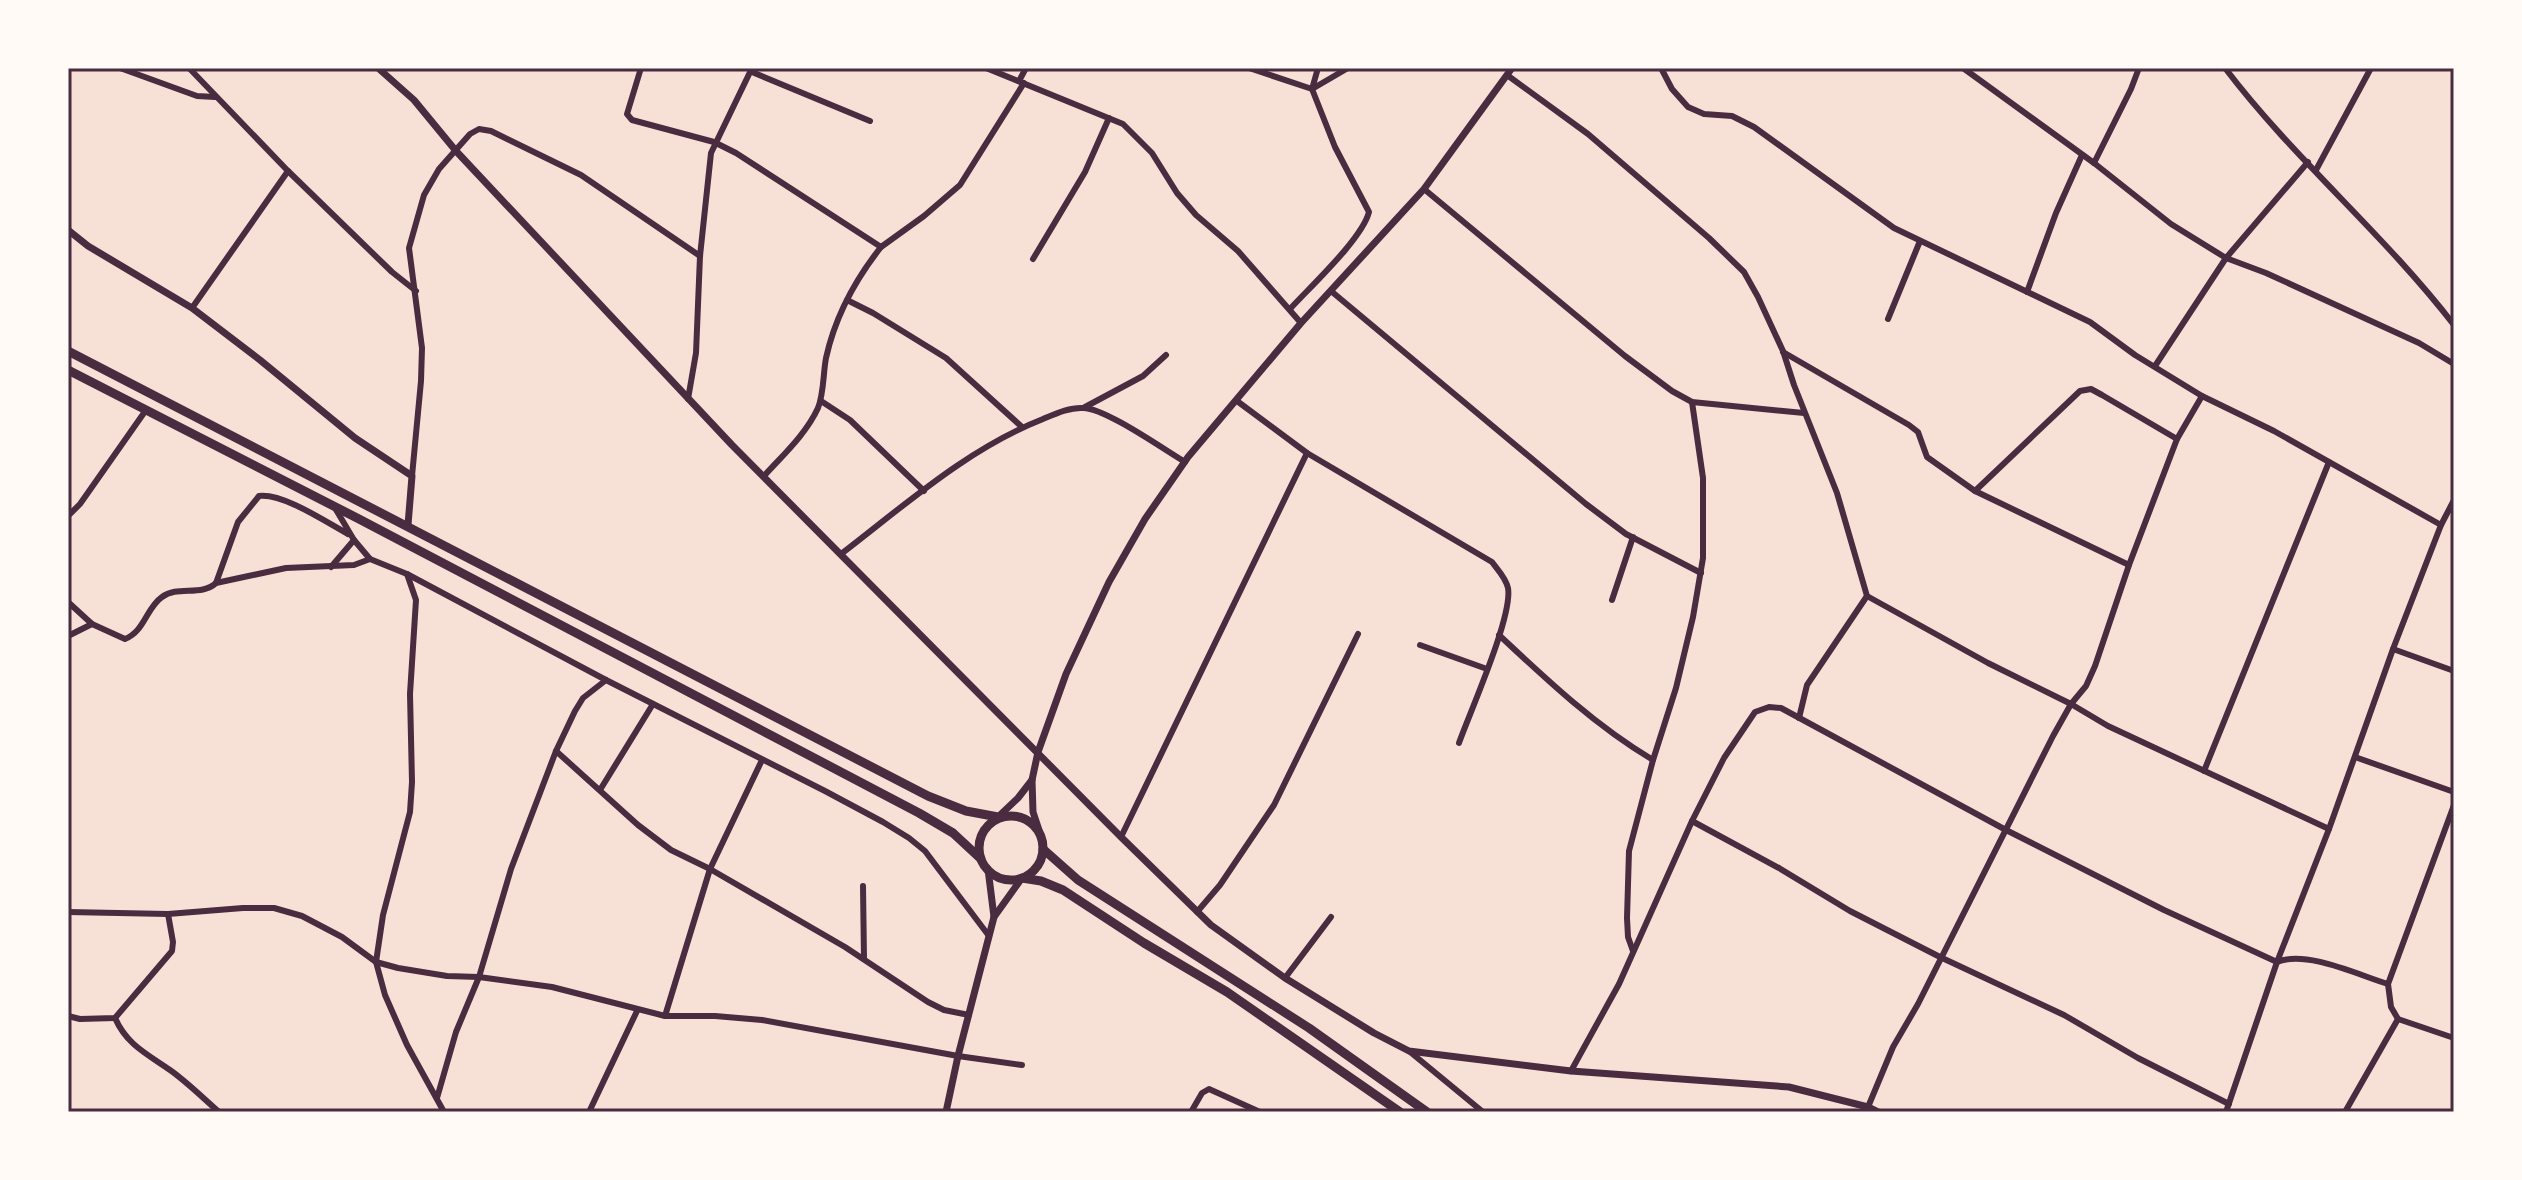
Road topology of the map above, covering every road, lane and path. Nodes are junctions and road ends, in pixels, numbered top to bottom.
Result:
1 (120, 68) edge
2 (189, 68) edge
3 (378, 68) edge
4 (641, 68) edge
5 (986, 68) edge
6 (1026, 68) edge
7 (1249, 68) edge
8 (1318, 68) edge
9 (1348, 68) edge
10 (1661, 68) edge
11 (1963, 68) edge
12 (2139, 68) edge
13 (2225, 68) edge
14 (2370, 69) edge
15 (752, 70) edge
16 (1510, 72) edge
17 (1022, 82) junction
18 (1312, 89) junction
19 (215, 97) junction
20 (1109, 118) junction
21 (870, 121) dead end
22 (714, 142) junction
23 (456, 151) junction
24 (2082, 155) junction
25 (2308, 162) junction
26 (2094, 163) junction
27 (2316, 170) junction
28 (288, 171) junction
29 (1424, 189) junction
30 (68, 230) edge
31 (1920, 241) junction
32 (881, 247) junction
33 (700, 256) junction
34 (2226, 258) junction
35 (1033, 259) dead end
36 (416, 291) junction
37 (1331, 291) junction
38 (2027, 292) junction
39 (847, 300) junction
40 (192, 308) junction
41 (1290, 309) junction
42 (1888, 319) dead end
43 (1301, 323) junction
44 (2454, 325) edge
45 (68, 351) edge
46 (1783, 351) junction
47 (1166, 355) dead end
48 (2454, 364) edge
49 (2155, 366) junction
50 (68, 370) edge
51 (2202, 396) junction
52 (688, 399) junction
53 (821, 401) junction
54 (1237, 401) junction
55 (1692, 402) junction
56 (1085, 407) junction
57 (147, 409) junction
58 (1804, 413) junction
59 (1022, 427) junction
60 (2177, 439) junction
61 (1307, 453) junction
62 (1185, 462) junction
63 (2329, 462) junction
64 (412, 476) junction
65 (764, 476) junction
66 (924, 491) junction
67 (1975, 491) junction
68 (2454, 500) edge
69 (335, 508) junction
70 (68, 516) edge
71 (408, 525) junction
72 (2441, 525) junction
73 (1633, 537) junction
74 (352, 538) junction
75 (841, 554) junction
76 (370, 559) junction
77 (2129, 565) junction
78 (331, 567) junction
79 (1701, 573) junction
80 (407, 574) junction
81 (216, 583) junction
82 (431, 587) junction
83 (1867, 596) junction
84 (416, 600) junction
85 (1612, 600) dead end
86 (68, 602) edge
87 (92, 624) junction
88 (1358, 634) dead end
89 (1499, 635) junction
90 (68, 636) edge
91 (1420, 645) dead end
92 (2393, 649) junction
93 (1487, 669) junction
94 (2454, 671) edge
95 (606, 680) junction
96 (653, 704) junction
97 (2071, 704) junction
98 (1799, 718) junction
99 (1459, 743) dead end
100 (556, 751) junction
101 (1038, 752) junction
102 (2355, 757) junction
103 (762, 760) junction
104 (1653, 760) junction
105 (2204, 771) junction
106 (1032, 780) junction
107 (600, 790) junction
108 (2454, 792) edge
109 (2454, 805) edge
110 (998, 817) junction
111 (1692, 821) junction
112 (2329, 829) junction
113 (2006, 830) junction
114 (1121, 837) junction
115 (1043, 844) junction
116 (981, 859) junction
117 (710, 869) junction
118 (988, 869) junction
119 (1022, 878) junction
120 (863, 886) dead end
121 (68, 912) edge
122 (1197, 912) junction
123 (168, 914) junction
124 (994, 917) junction
125 (1331, 917) dead end
126 (989, 936) junction
127 (1633, 952) junction
128 (1940, 957) junction
129 (864, 959) junction
130 (376, 962) junction
131 (2277, 962) junction
132 (479, 977) junction
133 (1285, 978) junction
134 (2388, 984) junction
135 (637, 1011) junction
136 (969, 1015) junction
137 (68, 1016) edge
138 (665, 1016) junction
139 (115, 1018) junction
140 (2398, 1019) junction
141 (2454, 1038) edge
142 (1409, 1051) junction
143 (958, 1056) junction
144 (1022, 1065) dead end
145 (1571, 1071) junction
146 (437, 1098) junction
147 (2229, 1104) junction
148 (1868, 1107) junction
149 (219, 1112) edge
150 (444, 1112) edge
151 (589, 1112) edge
152 (946, 1112) edge
153 (1191, 1112) edge
154 (1260, 1112) edge
155 (1400, 1112) edge
156 (1427, 1112) edge
157 (1483, 1112) edge
158 (1878, 1112) edge
159 (2226, 1112) edge
160 (2345, 1112) edge

1 - 19 street
2 - 19 street
3 - 23 street
4 - 22 street
5 - 17 street
6 - 17 street
7 - 18 street
8 - 18 street
9 - 18 street
10 - 31 street
11 - 24 street
12 - 26 street
13 - 25 street
14 - 27 street
15 - 21 street
15 - 22 street
16 - 29 street
16 - 46 street
17 - 20 street
17 - 32 street
18 - 41 street
19 - 28 street
20 - 35 street
20 - 41 street
22 - 32 street
22 - 33 street
23 - 33 street
23 - 36 street
23 - 52 street
24 - 26 street
24 - 38 street
25 - 27 street
25 - 34 street
26 - 34 street
27 - 44 street
28 - 36 street
28 - 40 street
29 - 37 street
29 - 55 street
30 - 40 street
31 - 38 street
31 - 42 street
32 - 39 street
33 - 52 street
34 - 48 street
34 - 49 street
36 - 64 street
37 - 43 street
37 - 73 street
38 - 49 street
39 - 53 street
39 - 59 street
40 - 64 street
41 - 43 street
43 - 54 street
45 - 71 main road
46 - 58 street
46 - 67 street
47 - 56 street
49 - 51 street
50 - 57 main road
51 - 60 street
51 - 63 street
52 - 65 street
53 - 65 street
53 - 66 street
54 - 61 street
54 - 62 street
55 - 58 street
55 - 79 street
56 - 59 street
56 - 62 street
57 - 69 main road
57 - 70 street
58 - 83 street
59 - 66 street
60 - 67 street
60 - 77 street
61 - 89 street
61 - 114 street
62 - 101 street
63 - 72 street
63 - 105 street
64 - 71 street
65 - 75 street
66 - 75 street
67 - 77 street
68 - 72 street
69 - 74 street
69 - 116 main road
71 - 110 main road
72 - 92 street
73 - 79 street
73 - 85 street
74 - 76 street
74 - 78 street
74 - 81 street
75 - 101 street
76 - 78 street
76 - 80 street
77 - 97 street
78 - 81 street
79 - 104 street
80 - 82 street
80 - 84 street
81 - 87 street
82 - 84 street
82 - 95 street
83 - 97 street
83 - 98 street
84 - 130 street
86 - 87 street
87 - 90 street
88 - 122 street
89 - 93 street
89 - 104 street
91 - 93 street
92 - 94 street
92 - 102 street
93 - 99 street
95 - 96 street
95 - 100 street
96 - 103 street
96 - 107 street
97 - 105 street
97 - 113 street
98 - 111 street
98 - 113 street
100 - 107 street
100 - 132 street
101 - 106 street
101 - 114 street
102 - 108 street
102 - 112 street
103 - 117 street
103 - 126 street
104 - 127 street
105 - 112 street
106 - 110 street
106 - 115 street
107 - 117 street
109 - 134 street
110 - 115 main road
110 - 116 main road
111 - 127 street
111 - 128 street
112 - 131 street
113 - 128 street
113 - 131 street
114 - 122 street
115 - 119 main road
115 - 156 main road
116 - 118 main road
117 - 129 street
117 - 138 street
118 - 119 main road
118 - 124 street
119 - 124 street
119 - 155 main road
120 - 129 street
121 - 123 street
122 - 133 street
123 - 130 street
123 - 139 street
124 - 126 street
125 - 133 street
126 - 136 street
127 - 145 street
128 - 147 street
128 - 148 street
129 - 136 street
130 - 132 street
130 - 146 street
131 - 134 street
131 - 147 street
132 - 135 street
132 - 146 street
133 - 142 street
134 - 140 street
135 - 138 street
135 - 151 street
136 - 143 street
137 - 139 street
138 - 143 street
139 - 149 street
140 - 141 street
140 - 160 street
142 - 145 street
142 - 157 street
143 - 144 street
143 - 152 street
145 - 148 street
146 - 150 street
147 - 159 street
148 - 158 street
153 - 154 street

